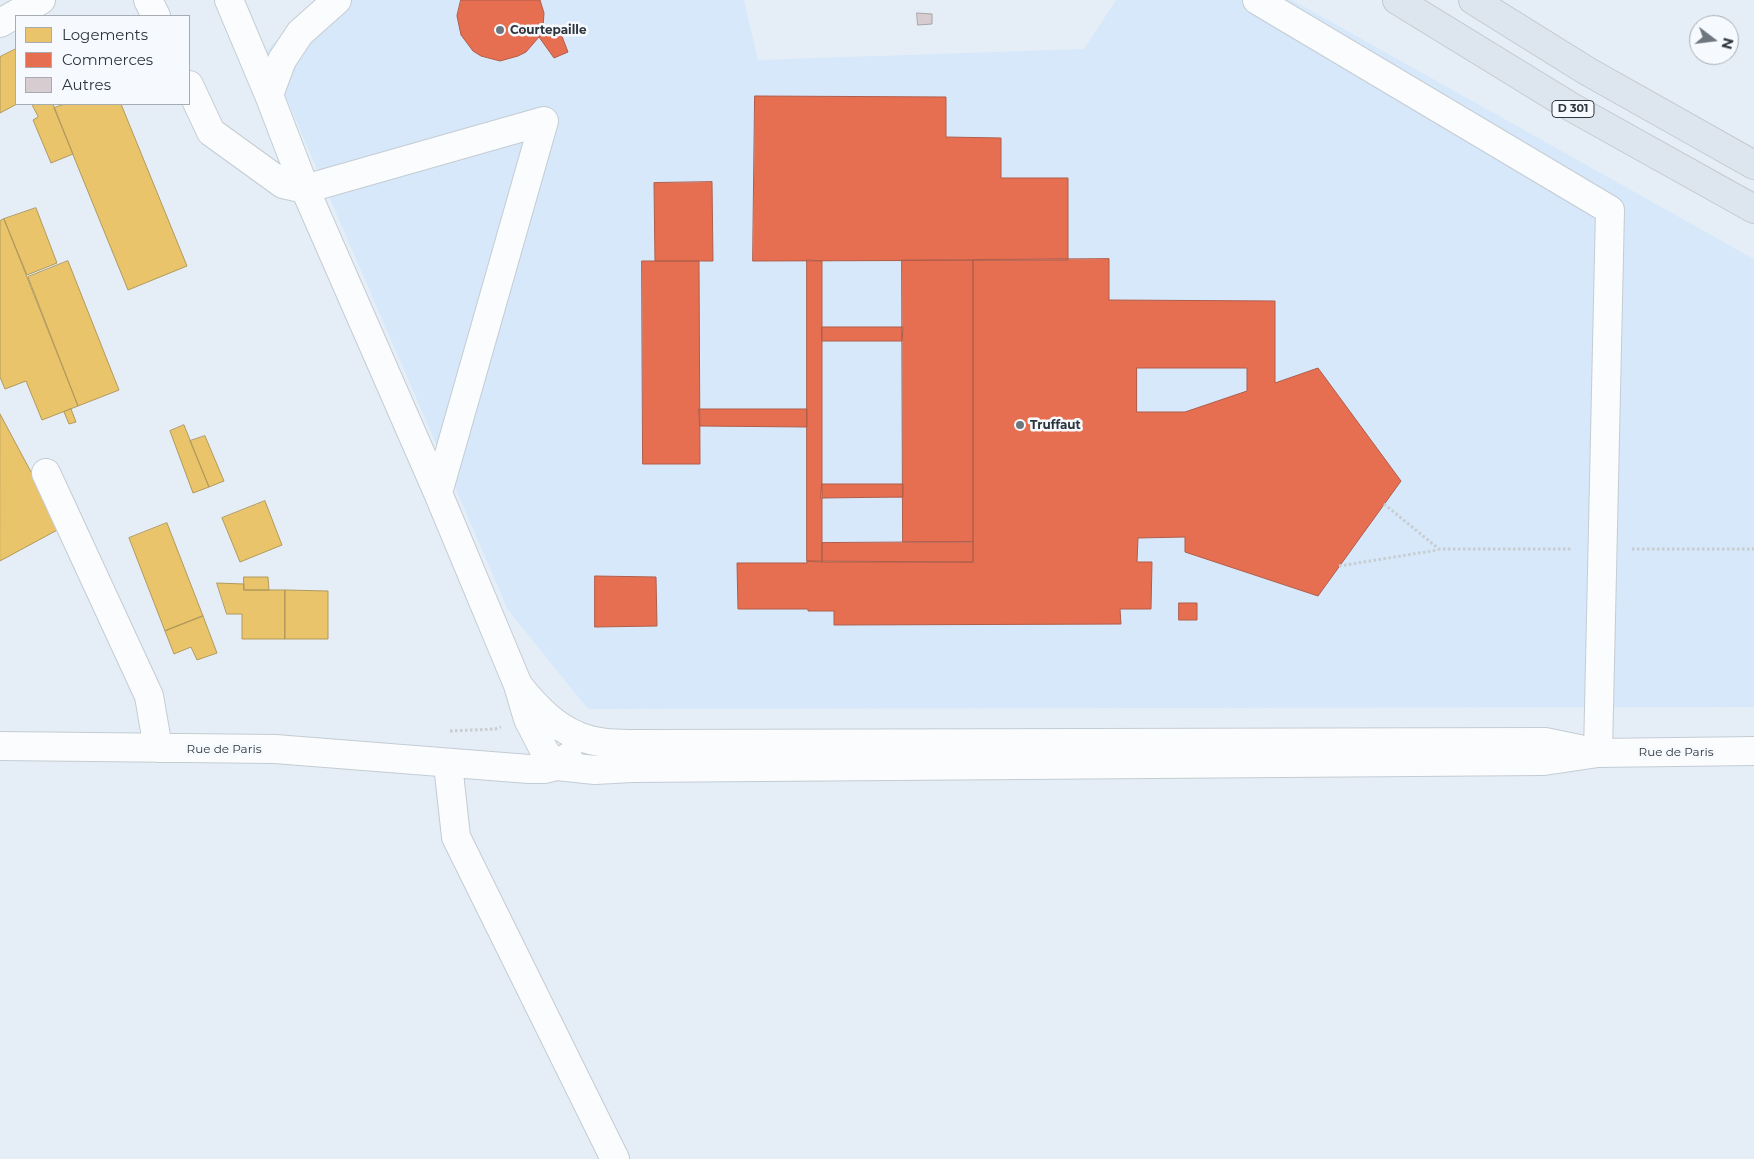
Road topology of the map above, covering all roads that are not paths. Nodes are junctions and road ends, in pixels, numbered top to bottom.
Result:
1 (41, 0) edge
2 (148, 0) edge
3 (229, 0) edge
4 (337, 0) edge
5 (1257, 0) edge
6 (1397, 0) edge
7 (1473, 0) edge
8 (156, 15) edge
9 (0, 23) edge
10 (190, 87) edge
11 (268, 95) junction
12 (1754, 166) edge
13 (305, 189) junction
14 (1754, 210) edge
15 (46, 473) dead end
16 (438, 493) junction
17 (518, 685) junction
18 (572, 734) junction
19 (0, 746) edge
20 (158, 748) junction
21 (1754, 751) edge
22 (1598, 753) junction
23 (448, 764) junction
24 (566, 766) junction
25 (615, 1159) edge

1 - 9 street
2 - 8 street
3 - 11 street
4 - 11 street
5 - 22 street
6 - 14 highway, D 301
7 - 12 highway
10 - 13 street
11 - 13 street
13 - 16 street
13 - 16 street
15 - 20 street
16 - 17 street
17 - 18 street
17 - 24 street
18 - 22 street
18 - 24 street
19 - 20 street, Rue de Paris
20 - 23 street, Rue de Paris
21 - 22 street, Rue de Paris
22 - 24 street
23 - 24 street, Rue de Paris
23 - 25 street

